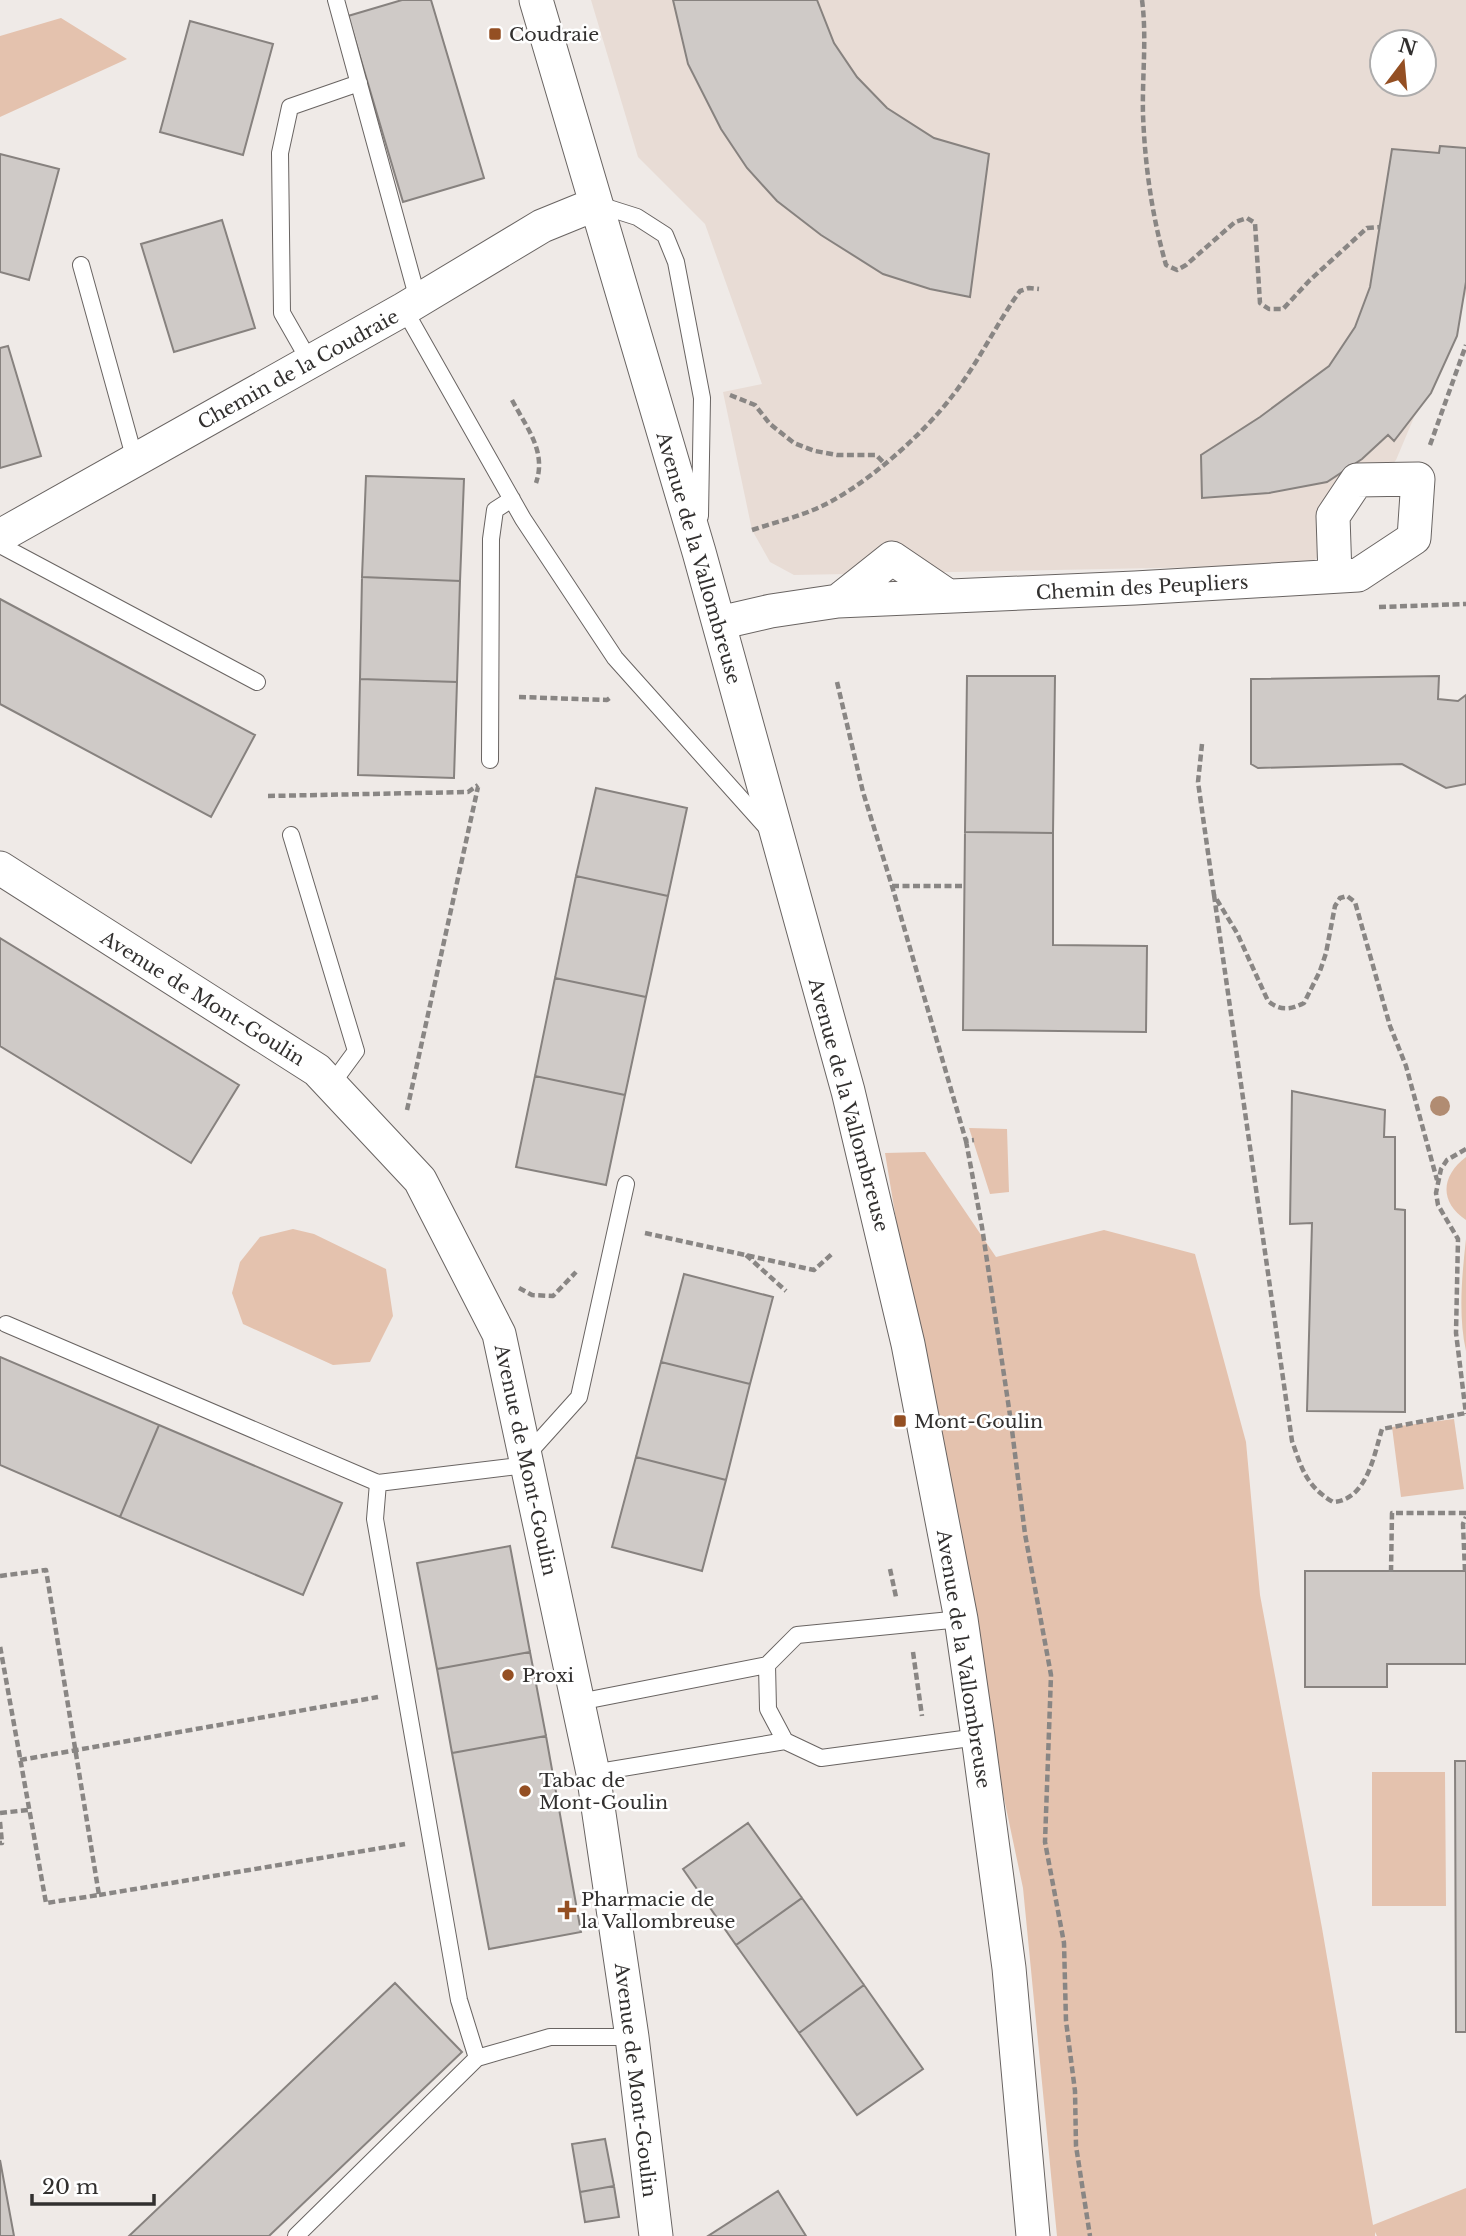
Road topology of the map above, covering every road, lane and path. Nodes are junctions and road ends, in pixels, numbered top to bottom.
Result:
1 (336, 0) edge
2 (536, 0) edge
3 (1142, 0) edge
4 (359, 83) junction
5 (596, 204) junction
6 (1380, 227) dead end
7 (81, 265) dead end
8 (1039, 289) dead end
9 (411, 304) junction
10 (1466, 345) edge
11 (310, 362) junction
12 (723, 392) dead end
13 (512, 400) dead end
14 (135, 460) junction
15 (884, 463) junction
16 (1418, 479) junction
17 (535, 485) dead end
18 (512, 499) junction
19 (752, 530) dead end
20 (0, 536) edge
21 (0, 545) edge
22 (699, 552) junction
23 (1335, 576) junction
24 (948, 596) junction
25 (848, 600) junction
26 (1466, 604) edge
27 (1378, 607) dead end
28 (719, 623) junction
29 (633, 678) junction
30 (257, 682) dead end
31 (837, 682) dead end
32 (490, 696) junction
33 (1202, 744) dead end
34 (490, 760) dead end
35 (268, 796) dead end
36 (291, 835) dead end
37 (777, 839) junction
38 (0, 868) edge
39 (892, 886) junction
40 (965, 886) dead end
41 (1214, 895) junction
42 (331, 1085) junction
43 (405, 1119) dead end
44 (974, 1140) dead end
45 (966, 1141) junction
46 (1466, 1149) edge
47 (1437, 1180) junction
48 (626, 1184) dead end
49 (617, 1226) junction
50 (610, 1253) junction
51 (833, 1253) dead end
52 (745, 1254) junction
53 (462, 1260) junction
54 (786, 1291) dead end
55 (6, 1324) dead end
56 (1466, 1414) edge
57 (525, 1462) junction
58 (378, 1483) junction
59 (1466, 1515) edge
60 (1391, 1572) dead end
61 (1465, 1572) edge
62 (0, 1576) edge
63 (961, 1619) junction
64 (0, 1646) edge
65 (767, 1665) junction
66 (405, 1692) junction
67 (579, 1702) junction
68 (978, 1737) junction
69 (785, 1741) junction
70 (75, 1750) junction
71 (20, 1759) junction
72 (593, 1773) junction
73 (29, 1810) junction
74 (0, 1813) edge
75 (0, 1822) edge
76 (431, 1840) junction
77 (0, 1843) edge
78 (99, 1895) junction
79 (632, 2037) junction
80 (477, 2058) junction
81 (296, 2236) edge
82 (656, 2236) edge
83 (1033, 2236) edge
84 (1090, 2236) edge

1 - 4 lane
2 - 5 street, Avenue de la Vallombreuse
3 - 6 path
4 - 9 lane
4 - 11 lane
5 - 9 street, Chemin de la Coudraie
5 - 22 street, Avenue de la Vallombreuse
5 - 22 lane
7 - 14 lane
8 - 15 path
9 - 11 street, Chemin de la Coudraie
9 - 18 lane
10 - 16 path
11 - 14 street, Chemin de la Coudraie
12 - 15 path
13 - 17 path
14 - 20 street, Chemin de la Coudraie
15 - 19 path
16 - 23 street, Chemin des Peupliers
16 - 23 street
18 - 29 lane
18 - 32 lane
21 - 30 lane
22 - 28 street, Avenue de la Vallombreuse
23 - 24 street, Chemin des Peupliers
24 - 25 street, Chemin des Peupliers
24 - 25 street
25 - 28 street, Chemin des Peupliers
26 - 27 path
28 - 37 street, Avenue de la Vallombreuse
29 - 32 path
29 - 37 lane
31 - 39 path
32 - 34 lane
33 - 41 path
35 - 43 path
36 - 42 lane
37 - 63 street, Avenue de la Vallombreuse
38 - 42 street, Avenue de Mont-Goulin
39 - 40 path
39 - 45 path
41 - 47 path
41 - 56 path
42 - 53 street, Avenue de Mont-Goulin
44 - 45 path
45 - 84 path
46 - 47 path
47 - 56 path
48 - 49 lane
49 - 50 lane
49 - 52 path
50 - 53 path
50 - 57 lane
51 - 52 path
52 - 54 path
53 - 57 street, Avenue de Mont-Goulin
55 - 58 lane
57 - 58 lane
57 - 67 street, Avenue de Mont-Goulin
58 - 66 lane
59 - 60 path
59 - 61 path
62 - 70 path
63 - 65 lane
63 - 68 street, Avenue de la Vallombreuse
64 - 71 path
65 - 67 lane
65 - 69 lane
66 - 70 path
66 - 76 lane
67 - 72 street, Avenue de Mont-Goulin
68 - 69 lane
68 - 83 street, Avenue de la Vallombreuse
69 - 72 lane
70 - 71 path
70 - 78 path
71 - 73 path
72 - 79 street, Avenue de Mont-Goulin
73 - 74 path
73 - 78 path
75 - 77 path
76 - 78 path
76 - 80 lane
79 - 80 lane
79 - 82 street, Avenue de Mont-Goulin
80 - 81 lane

